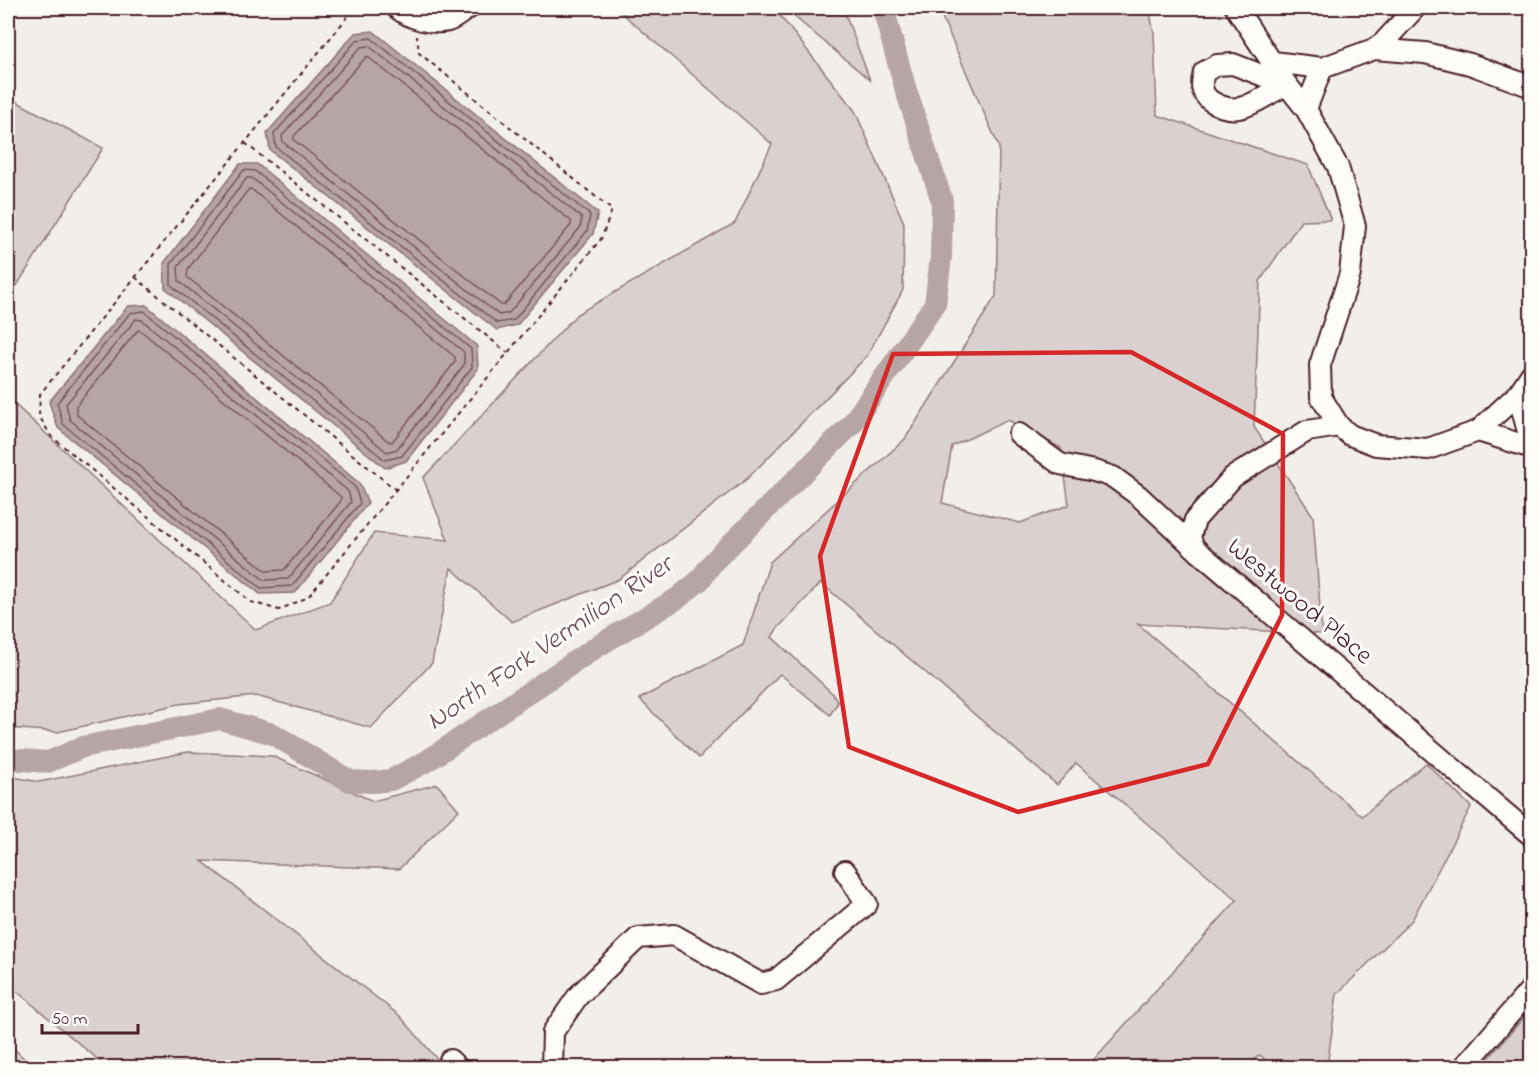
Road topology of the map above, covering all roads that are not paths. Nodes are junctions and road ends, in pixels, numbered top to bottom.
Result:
1 (469, 8) edge
2 (1236, 8) edge
3 (1415, 8) edge
4 (406, 12) edge
5 (1374, 49) junction
6 (1273, 62) junction
7 (1322, 68) junction
8 (1532, 87) edge
9 (1306, 109) junction
10 (1532, 373) edge
11 (1518, 394) junction
12 (1321, 397) junction
13 (1340, 426) junction
14 (1307, 431) junction
15 (1478, 431) junction
16 (1019, 435) dead end
17 (1532, 448) edge
18 (1193, 546) junction
19 (1532, 836) edge
20 (845, 871) dead end
21 (1532, 988) edge
22 (552, 1068) edge
23 (1463, 1068) edge

1 - 4 street
2 - 6 street
3 - 5 street
5 - 7 street
5 - 8 street
6 - 7 street
6 - 9 street
7 - 9 street
9 - 12 street
10 - 11 street
11 - 15 street
11 - 17 street
12 - 13 street
12 - 14 street
13 - 14 street
13 - 15 street
14 - 18 street
15 - 17 street
16 - 18 street, Westwood Place
18 - 19 street, Westwood Place
20 - 22 street
21 - 23 street

